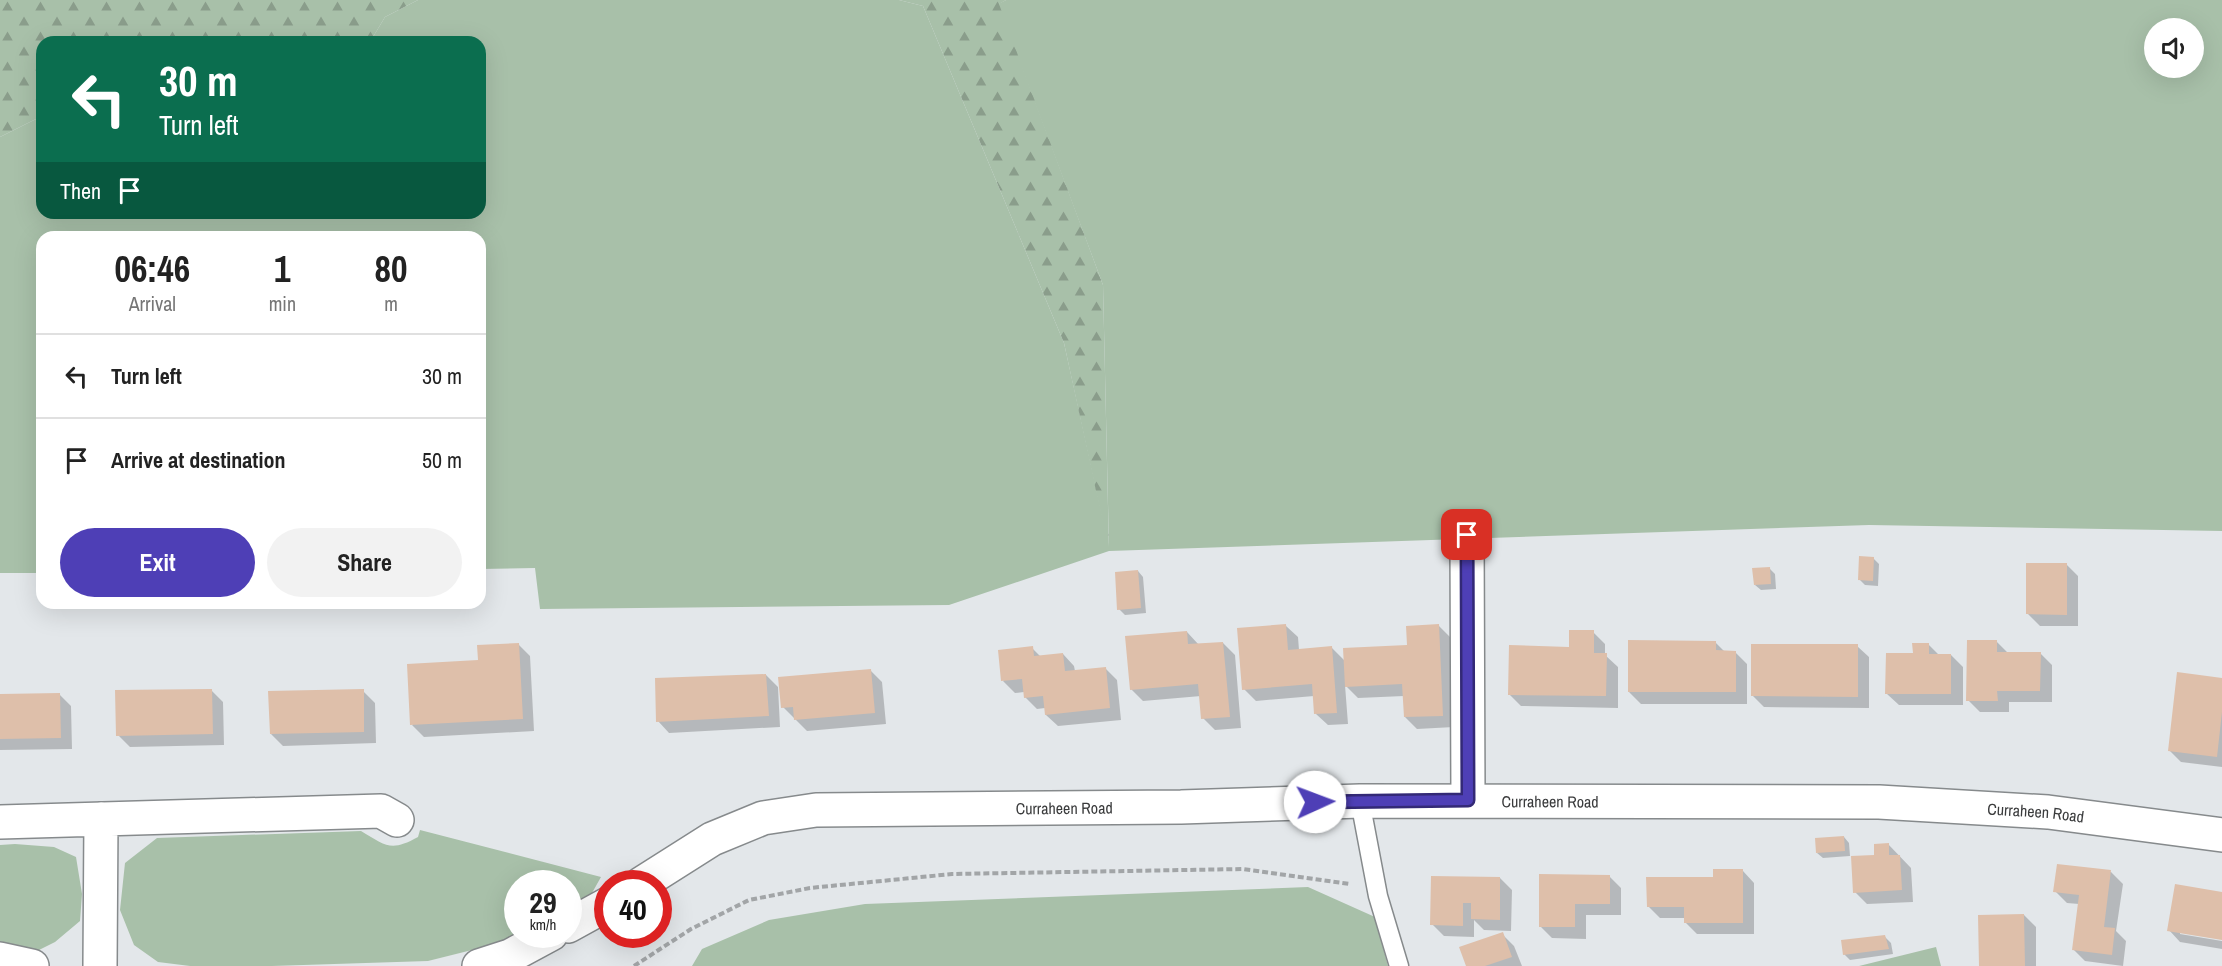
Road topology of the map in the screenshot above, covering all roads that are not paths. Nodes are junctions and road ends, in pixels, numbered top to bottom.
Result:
1 (1467, 535) dead end
2 (1468, 800) junction
3 (1360, 801) junction
4 (101, 819) junction
5 (397, 820) dead end
6 (0, 822) edge
7 (2222, 835) edge
8 (663, 870) edge
9 (525, 948) edge
10 (0, 959) edge
11 (32, 966) edge
12 (100, 966) edge
13 (479, 966) edge
14 (1399, 966) edge

1 - 2 street
2 - 3 street, Curraheen Road
2 - 7 street, Curraheen Road
3 - 8 street, Curraheen Road
3 - 14 lane
4 - 5 street
4 - 6 street
4 - 12 street
9 - 13 street
10 - 11 street

